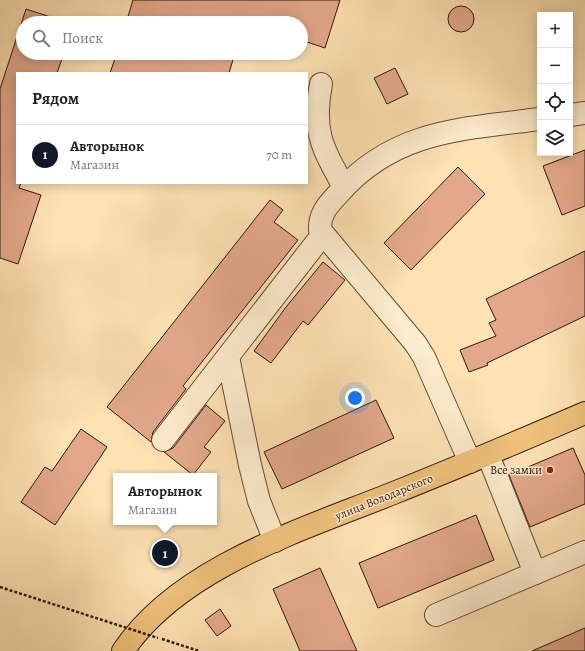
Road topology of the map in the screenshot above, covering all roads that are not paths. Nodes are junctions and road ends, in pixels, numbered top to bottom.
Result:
1 (321, 84) dead end
2 (585, 113) edge
3 (573, 115) edge
4 (537, 119) edge
5 (344, 187) junction
6 (324, 234) junction
7 (228, 357) junction
8 (585, 413) edge
9 (164, 440) dead end
10 (479, 458) junction
11 (275, 541) junction
12 (585, 552) edge
13 (535, 572) junction
14 (436, 615) dead end
15 (123, 651) edge

1 - 5 street
2 - 3 street
4 - 5 street
5 - 6 street
6 - 7 street
6 - 10 street
7 - 9 street
7 - 11 street
8 - 10 main road, улица Володарского
10 - 11 main road, улица Володарского
10 - 13 street
11 - 15 main road, улица Володарского
12 - 13 street
13 - 14 street

